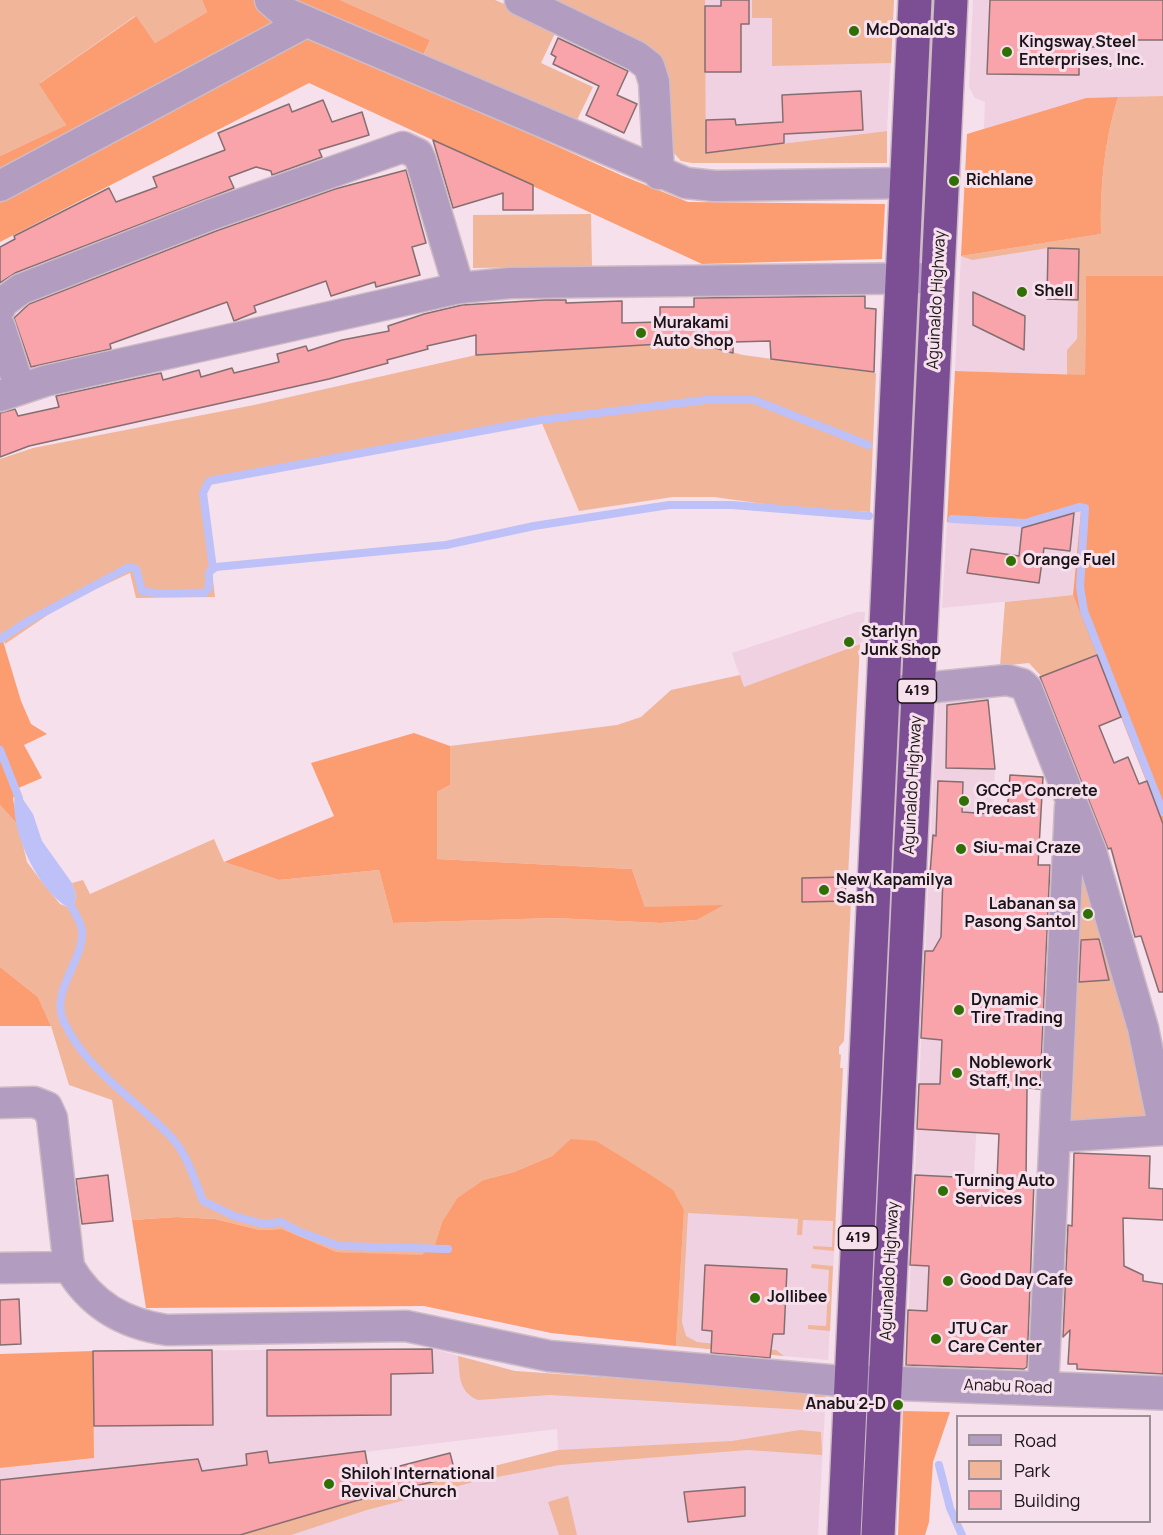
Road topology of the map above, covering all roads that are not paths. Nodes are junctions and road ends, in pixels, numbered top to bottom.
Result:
1 (270, 0) edge
2 (520, 0) edge
3 (915, 0) edge
4 (951, 0) edge
5 (306, 22) junction
6 (659, 174) junction
7 (907, 183) junction
8 (0, 186) edge
9 (903, 277) junction
10 (938, 278) junction
11 (459, 288) junction
12 (0, 308) edge
13 (0, 327) edge
14 (10, 393) edge
15 (918, 689) junction
16 (883, 692) junction
17 (1071, 796) junction
18 (0, 1103) edge
19 (1163, 1125) edge
20 (1163, 1130) edge
21 (1055, 1137) junction
22 (69, 1267) junction
23 (0, 1268) edge
24 (852, 1382) junction
25 (885, 1383) junction
26 (1043, 1388) junction
27 (1163, 1392) edge
28 (844, 1535) edge
29 (878, 1535) edge

1 - 5 street
2 - 6 street
3 - 7 highway, Aguinaldo Highway / 419
4 - 10 highway, Aguinaldo Highway / 419
5 - 6 street
5 - 8 street
6 - 7 street
7 - 9 highway, Aguinaldo Highway / 419
9 - 10 street
9 - 11 street
9 - 16 highway, Aguinaldo Highway / 419
10 - 15 highway, Aguinaldo Highway / 419
11 - 12 street
11 - 14 street
13 - 14 street
15 - 16 street
15 - 17 street
15 - 25 highway, Aguinaldo Highway / 419
16 - 24 highway, Aguinaldo Highway / 419
17 - 19 street
17 - 21 street
18 - 22 street
20 - 21 street
21 - 26 street
22 - 23 street
22 - 24 street
24 - 25 street, Anabu Road
24 - 28 highway, Aguinaldo Highway / 419
25 - 26 street, Anabu Road
25 - 29 highway, Aguinaldo Highway / 419
26 - 27 street, Anabu Road

